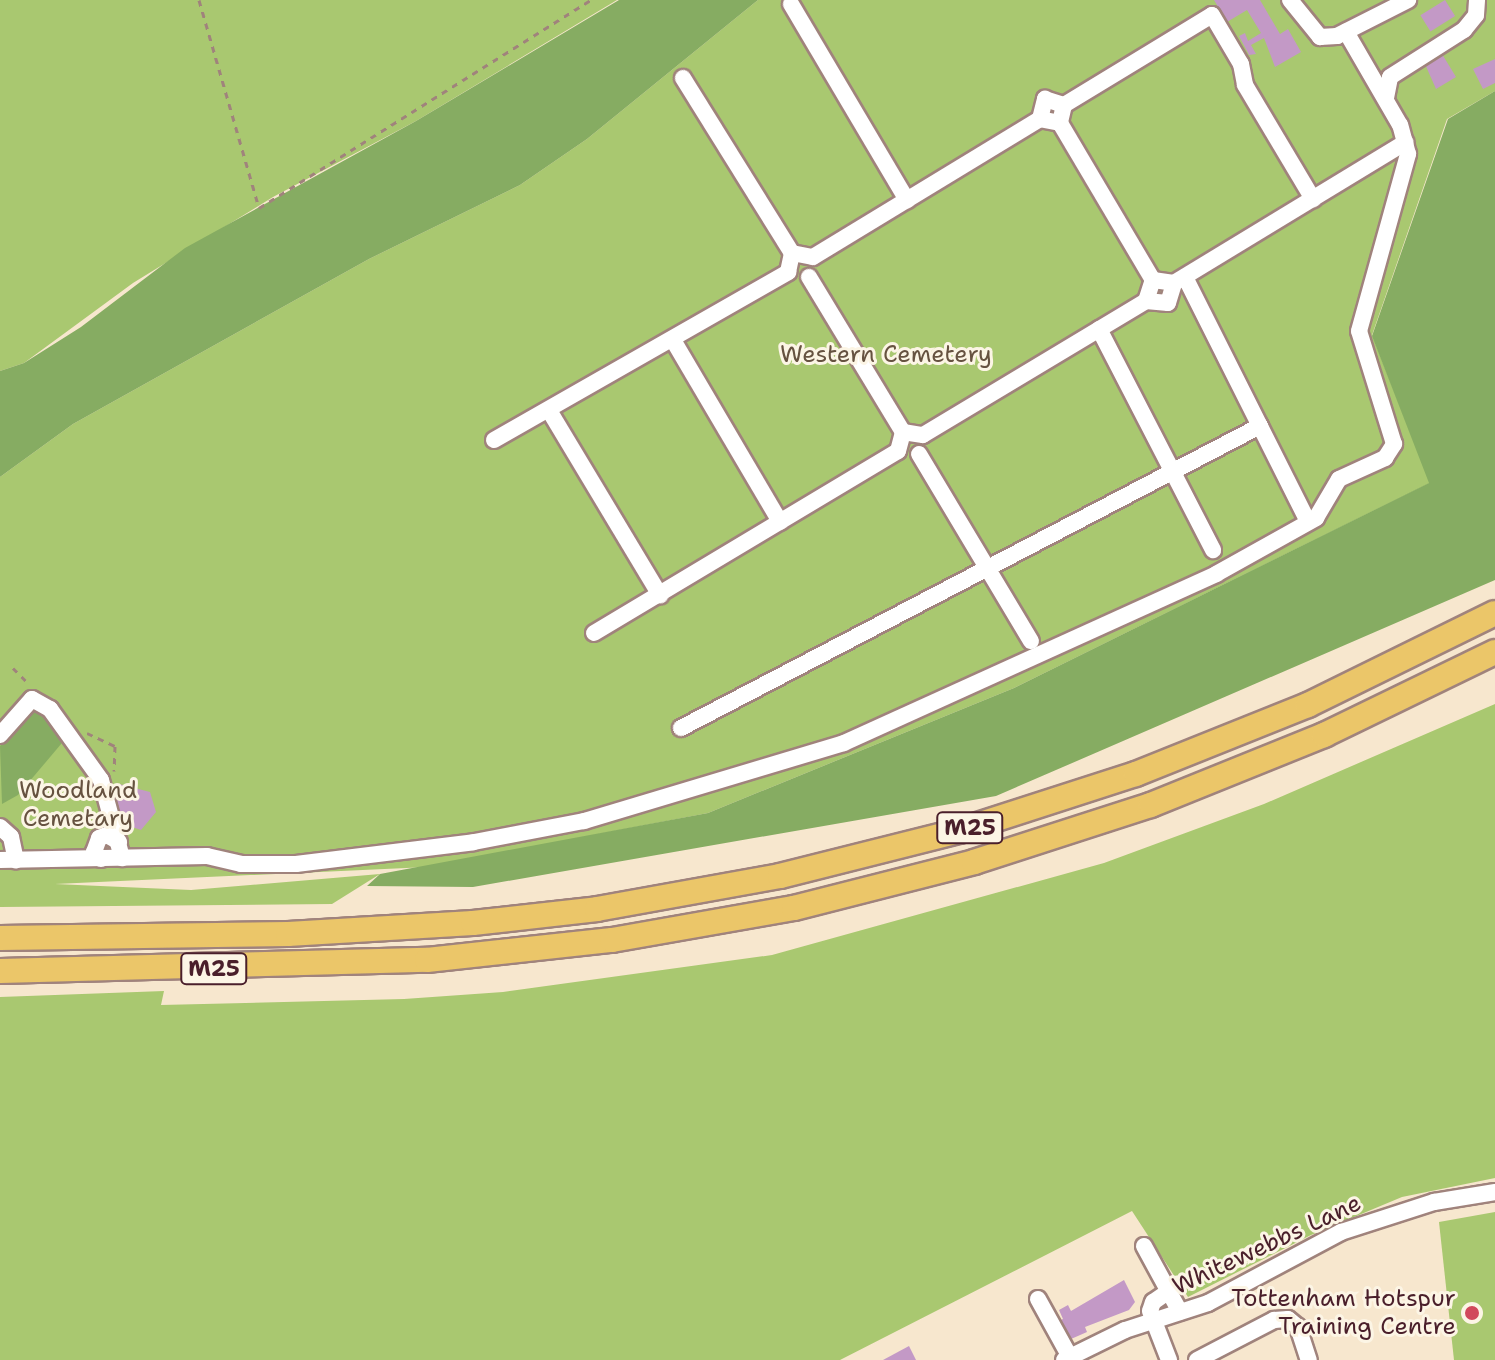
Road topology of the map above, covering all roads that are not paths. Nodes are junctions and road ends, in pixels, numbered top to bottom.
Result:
1 (1290, 0) edge
2 (1477, 0) edge
3 (1401, 2) edge
4 (791, 4) dead end
5 (1346, 32) junction
6 (683, 78) dead end
7 (1386, 100) junction
8 (1064, 105) junction
9 (1040, 119) junction
10 (1060, 123) junction
11 (1406, 142) junction
12 (1313, 199) junction
13 (907, 200) junction
14 (792, 253) junction
15 (813, 257) junction
16 (788, 272) junction
17 (809, 277) junction
18 (1153, 280) junction
19 (1179, 280) junction
20 (1146, 301) junction
21 (1099, 329) junction
22 (673, 340) junction
23 (550, 412) junction
24 (1260, 426) junction
25 (903, 432) junction
26 (923, 435) junction
27 (494, 440) dead end
28 (898, 451) junction
29 (919, 454) junction
30 (1175, 470) junction
31 (780, 522) junction
32 (1308, 522) junction
33 (1213, 550) dead end
34 (987, 567) junction
35 (660, 595) junction
36 (1495, 613) edge
37 (594, 633) dead end
38 (1031, 641) dead end
39 (1495, 652) edge
40 (681, 728) dead end
41 (0, 735) edge
42 (0, 827) edge
43 (120, 850) junction
44 (101, 859) junction
45 (8, 860) edge
46 (0, 938) edge
47 (0, 971) edge
48 (1495, 1192) edge
49 (1144, 1246) dead end
50 (1169, 1291) junction
51 (1038, 1299) dead end
52 (1180, 1312) junction
53 (1152, 1321) junction
54 (1067, 1359) edge
55 (1169, 1360) edge
56 (1197, 1360) edge
57 (1309, 1360) edge

1 - 5 street
2 - 7 street
3 - 5 street
4 - 13 street
5 - 7 street
6 - 14 street
7 - 11 street
8 - 9 street
8 - 10 street
8 - 12 street
9 - 10 street
9 - 13 street
10 - 18 street
11 - 12 street
11 - 32 street
12 - 19 street
13 - 15 street
14 - 15 street
14 - 16 street
15 - 17 street
16 - 17 street
16 - 22 street
17 - 25 street
18 - 19 street
18 - 20 street
19 - 20 street
19 - 24 street
20 - 21 street
21 - 26 street
21 - 30 street
22 - 23 street
22 - 31 street
23 - 27 street
23 - 35 street
24 - 30 street
24 - 32 street
25 - 26 street
25 - 28 street
26 - 29 street
28 - 29 street
28 - 31 street
29 - 34 street
30 - 33 street
30 - 34 street
31 - 35 street
32 - 43 street
34 - 38 street
34 - 40 street
35 - 37 street
36 - 46 highway, M25
39 - 47 highway, M25
41 - 43 street
42 - 45 street
43 - 44 street
43 - 44 street
44 - 45 street
48 - 52 street, Whitewebbs Lane
49 - 50 street
50 - 52 street
50 - 53 street
51 - 54 street
52 - 53 street, Whitewebbs Lane
53 - 54 street, Whitewebbs Lane
53 - 55 street
56 - 57 street

